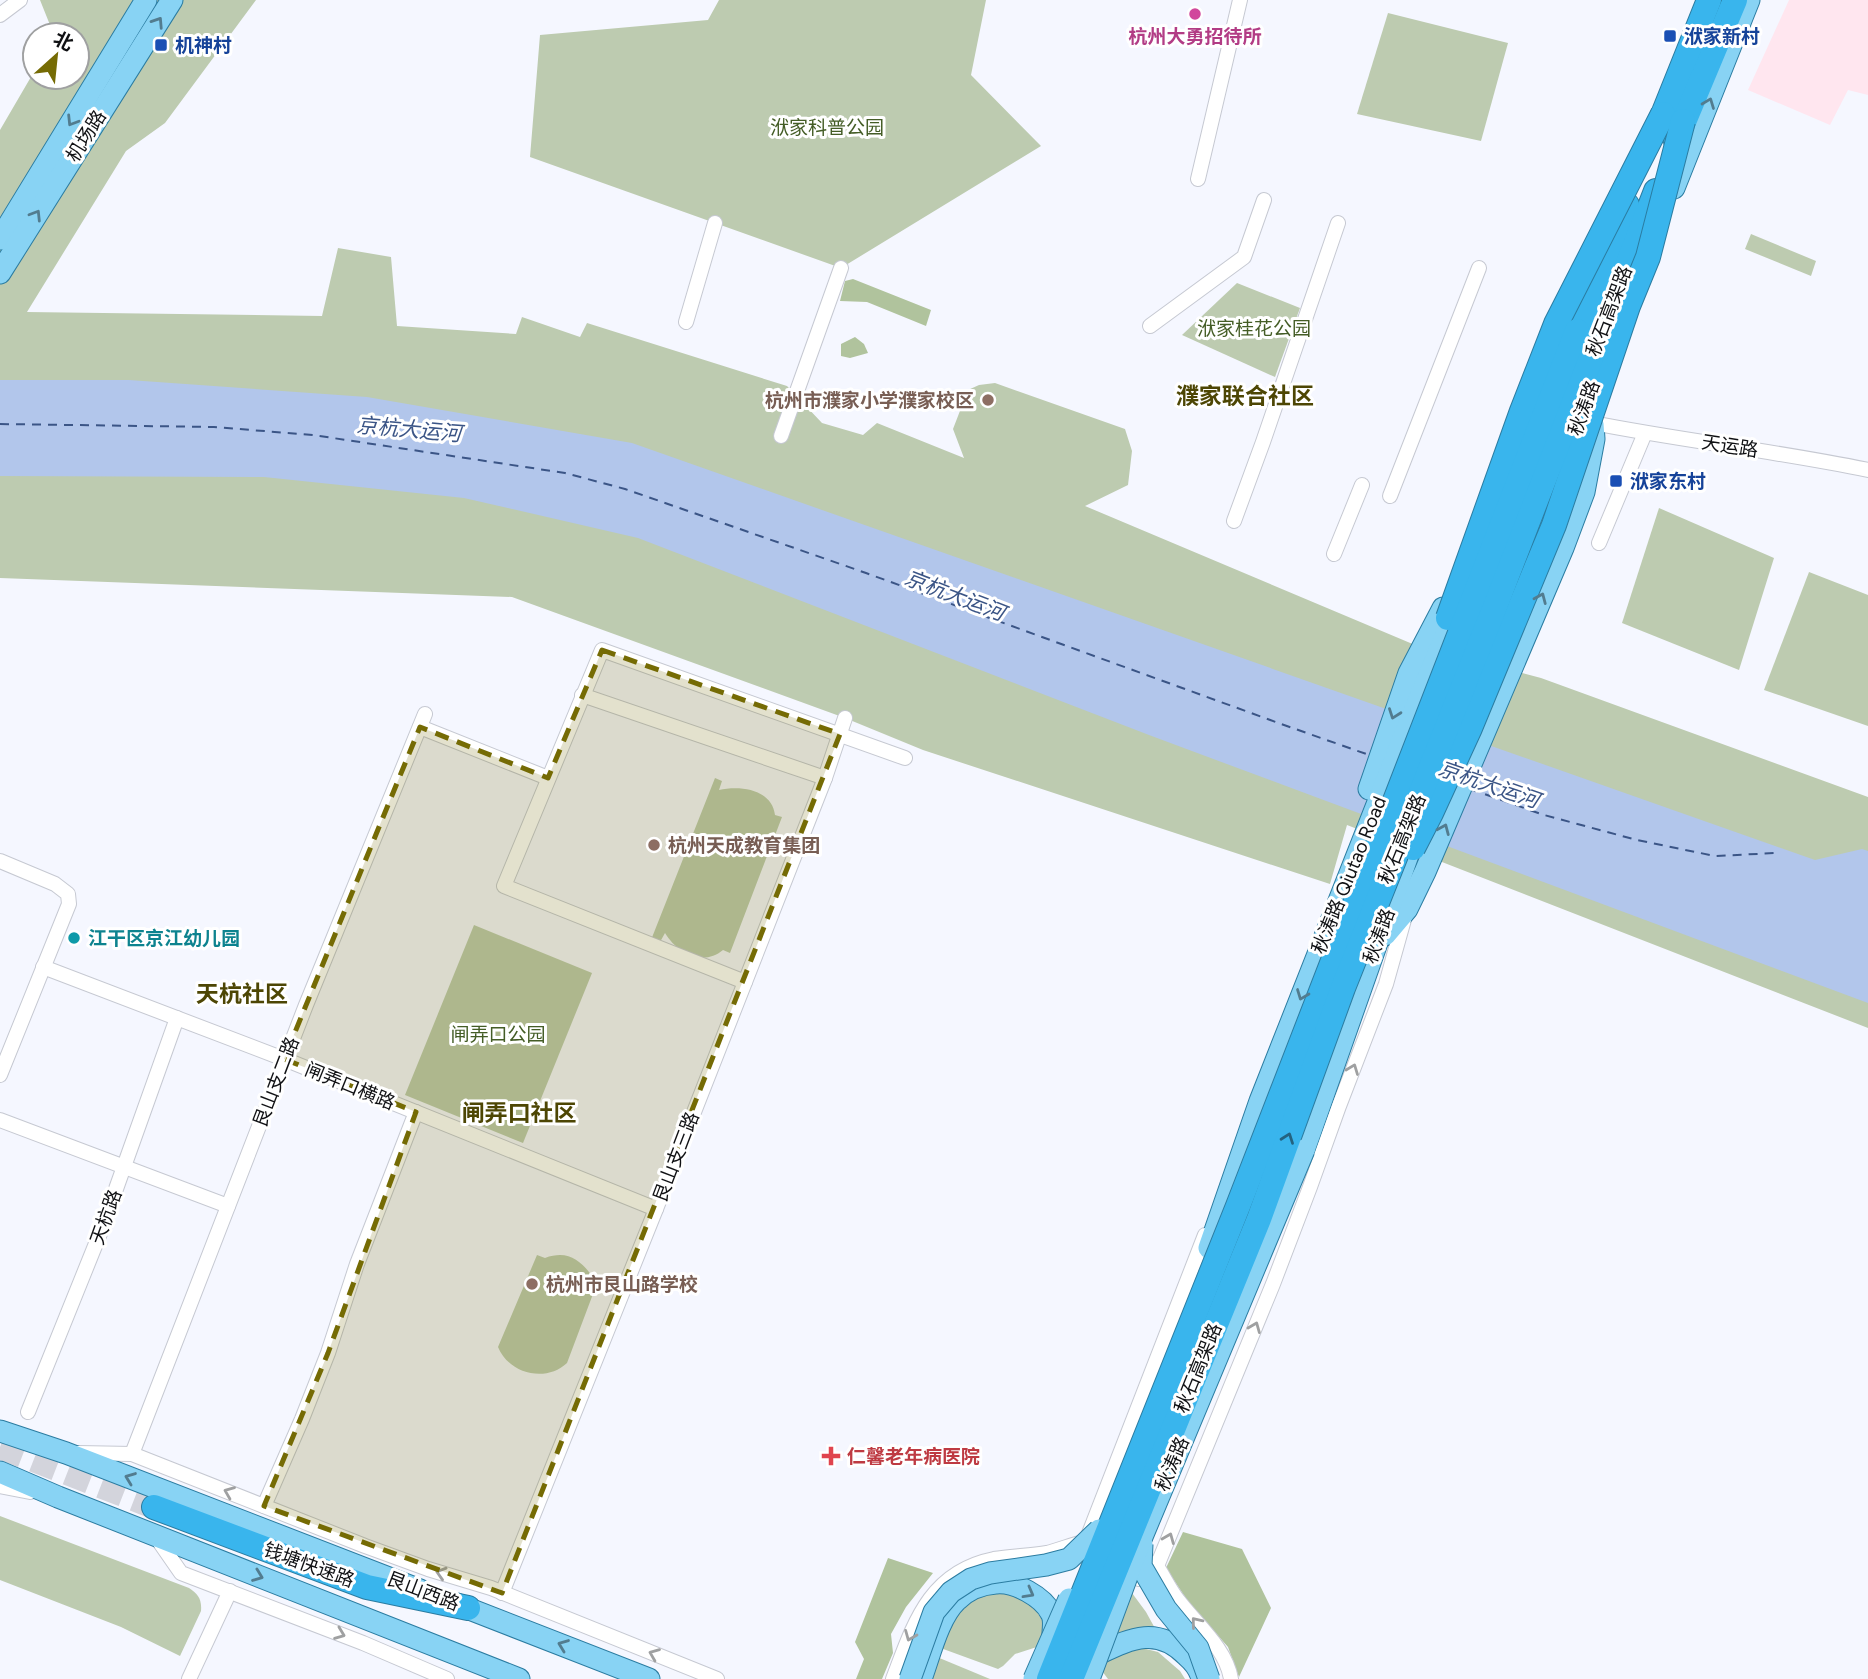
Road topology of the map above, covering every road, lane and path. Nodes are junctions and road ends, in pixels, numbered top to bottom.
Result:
1 (20, 0) edge
2 (146, 0) edge
3 (172, 0) edge
4 (1240, 0) edge
5 (1698, 0) edge
6 (1709, 0) edge
7 (1735, 0) edge
8 (1749, 0) edge
9 (0, 15) edge
10 (1673, 118) junction
11 (1198, 179) dead end
12 (1264, 200) dead end
13 (715, 223) dead end
14 (1338, 223) dead end
15 (0, 239) edge
16 (841, 268) dead end
17 (1479, 268) dead end
18 (0, 273) edge
19 (686, 322) dead end
20 (1150, 326) dead end
21 (1590, 392) junction
22 (1593, 423) junction
23 (1644, 433) junction
24 (781, 436) dead end
25 (1868, 470) edge
26 (1362, 485) dead end
27 (1390, 496) dead end
28 (1234, 521) dead end
29 (1599, 543) dead end
30 (1334, 554) dead end
31 (1430, 650) junction
32 (582, 695) junction
33 (1414, 711) junction
34 (845, 718) dead end
35 (840, 734) junction
36 (905, 758) dead end
37 (548, 778) junction
38 (825, 778) junction
39 (0, 861) edge
40 (1354, 862) junction
41 (1405, 864) junction
42 (1406, 899) junction
43 (43, 967) junction
44 (745, 982) junction
45 (177, 1018) junction
46 (284, 1059) junction
47 (0, 1075) edge
48 (1339, 1106) junction
49 (416, 1112) junction
50 (0, 1120) edge
51 (1304, 1150) junction
52 (124, 1167) junction
53 (228, 1206) junction
54 (656, 1209) junction
55 (29, 1412) dead end
56 (0, 1431) edge
57 (66, 1453) junction
58 (132, 1454) junction
59 (0, 1472) edge
60 (0, 1486) edge
61 (58, 1497) junction
62 (264, 1506) junction
63 (154, 1507) tunnel mouth
64 (1093, 1535) junction
65 (1142, 1535) junction
66 (155, 1536) junction
67 (1157, 1566) junction
68 (230, 1591) junction
69 (502, 1593) junction
70 (468, 1608) junction
71 (1053, 1634) junction
72 (1100, 1653) junction
73 (1083, 1676) edge
74 (189, 1679) edge
75 (447, 1679) edge
76 (519, 1679) edge
77 (649, 1679) edge
78 (717, 1679) edge
79 (893, 1679) edge
80 (910, 1679) edge
81 (921, 1679) edge
82 (1028, 1679) edge
83 (1034, 1679) edge
84 (1049, 1679) edge
85 (1202, 1679) edge
86 (1209, 1679) edge
87 (1231, 1679) edge

1 - 9 street
2 -> 15 main road, 机场路
18 -> 3 main road, 机场路
4 - 11 street
5 - 31 main road
6 - 10 highway, 秋石高架路
7 - 10 highway, 秋石高架路
21 -> 8 main road, 秋涛路
10 - 33 highway, bridge
10 - 41 highway, bridge
73 -> 10 highway, 秋石高架路, bridge
10 - 84 highway, 秋石高架路, bridge
12 - 20 street
13 - 19 street
14 - 28 street
16 - 24 street
17 - 27 street
21 - 22 main road
21 - 41 main road, 秋涛路, bridge
22 - 23 street, 天运路
42 -> 22 main road
23 - 25 street, 天运路
23 - 29 street
26 - 30 street
31 - 33 main road, 秋涛路 Qiutao Road
31 -> 40 main road
32 - 35 street
32 - 37 street
32 - 38 street
33 - 40 main road, 秋涛路 Qiutao Road
34 - 35 street, 艮山支三路
35 - 36 street
35 - 38 street, 艮山支三路
37 - 44 street
37 - 46 street, 艮山支二路
38 - 44 street, 艮山支三路
39 - 43 street
40 -> 64 main road, 秋涛路 Qiutao Road
41 - 42 main road, 秋涛路
48 -> 42 street
42 - 51 main road, 秋涛路
43 - 45 street, 闸弄口横路
43 - 47 street
44 - 54 street, 艮山支三路
45 - 46 street, 闸弄口横路
45 - 52 street, 天杭路
46 - 49 street, 闸弄口横路
46 - 53 street, 艮山支二路
48 - 51 street
67 -> 48 street
49 - 54 street, 闸弄口横路
49 - 62 street
50 - 52 street
51 - 65 main road, 秋涛路, bridge
52 - 53 street
52 - 55 street, 天杭路
53 - 58 street, 艮山支二路
54 - 69 street, 艮山支三路
56 - 57 main road, 艮山西路
57 - 58 street
70 -> 57 main road, 艮山西路
62 -> 58 street
59 - 61 main road
60 - 61 street
61 - 66 main road
69 -> 62 street
63 - 70 highway, 钱塘快速路
64 - 67 street
64 - 71 main road, bridge
64 - 73 street
64 -> 79 street
64 - 80 main road, bridge
65 - 72 main road, 秋涛路, bridge
65 - 86 main road, bridge
66 - 68 street
66 -> 76 main road
67 - 73 street
87 -> 67 street
68 - 74 street
68 -> 75 street
78 -> 69 street
77 -> 70 main road, 艮山西路
81 -> 71 main road
71 - 83 main road, bridge
72 - 73 main road, 秋涛路, bridge
72 - 85 main road
73 - 82 street

